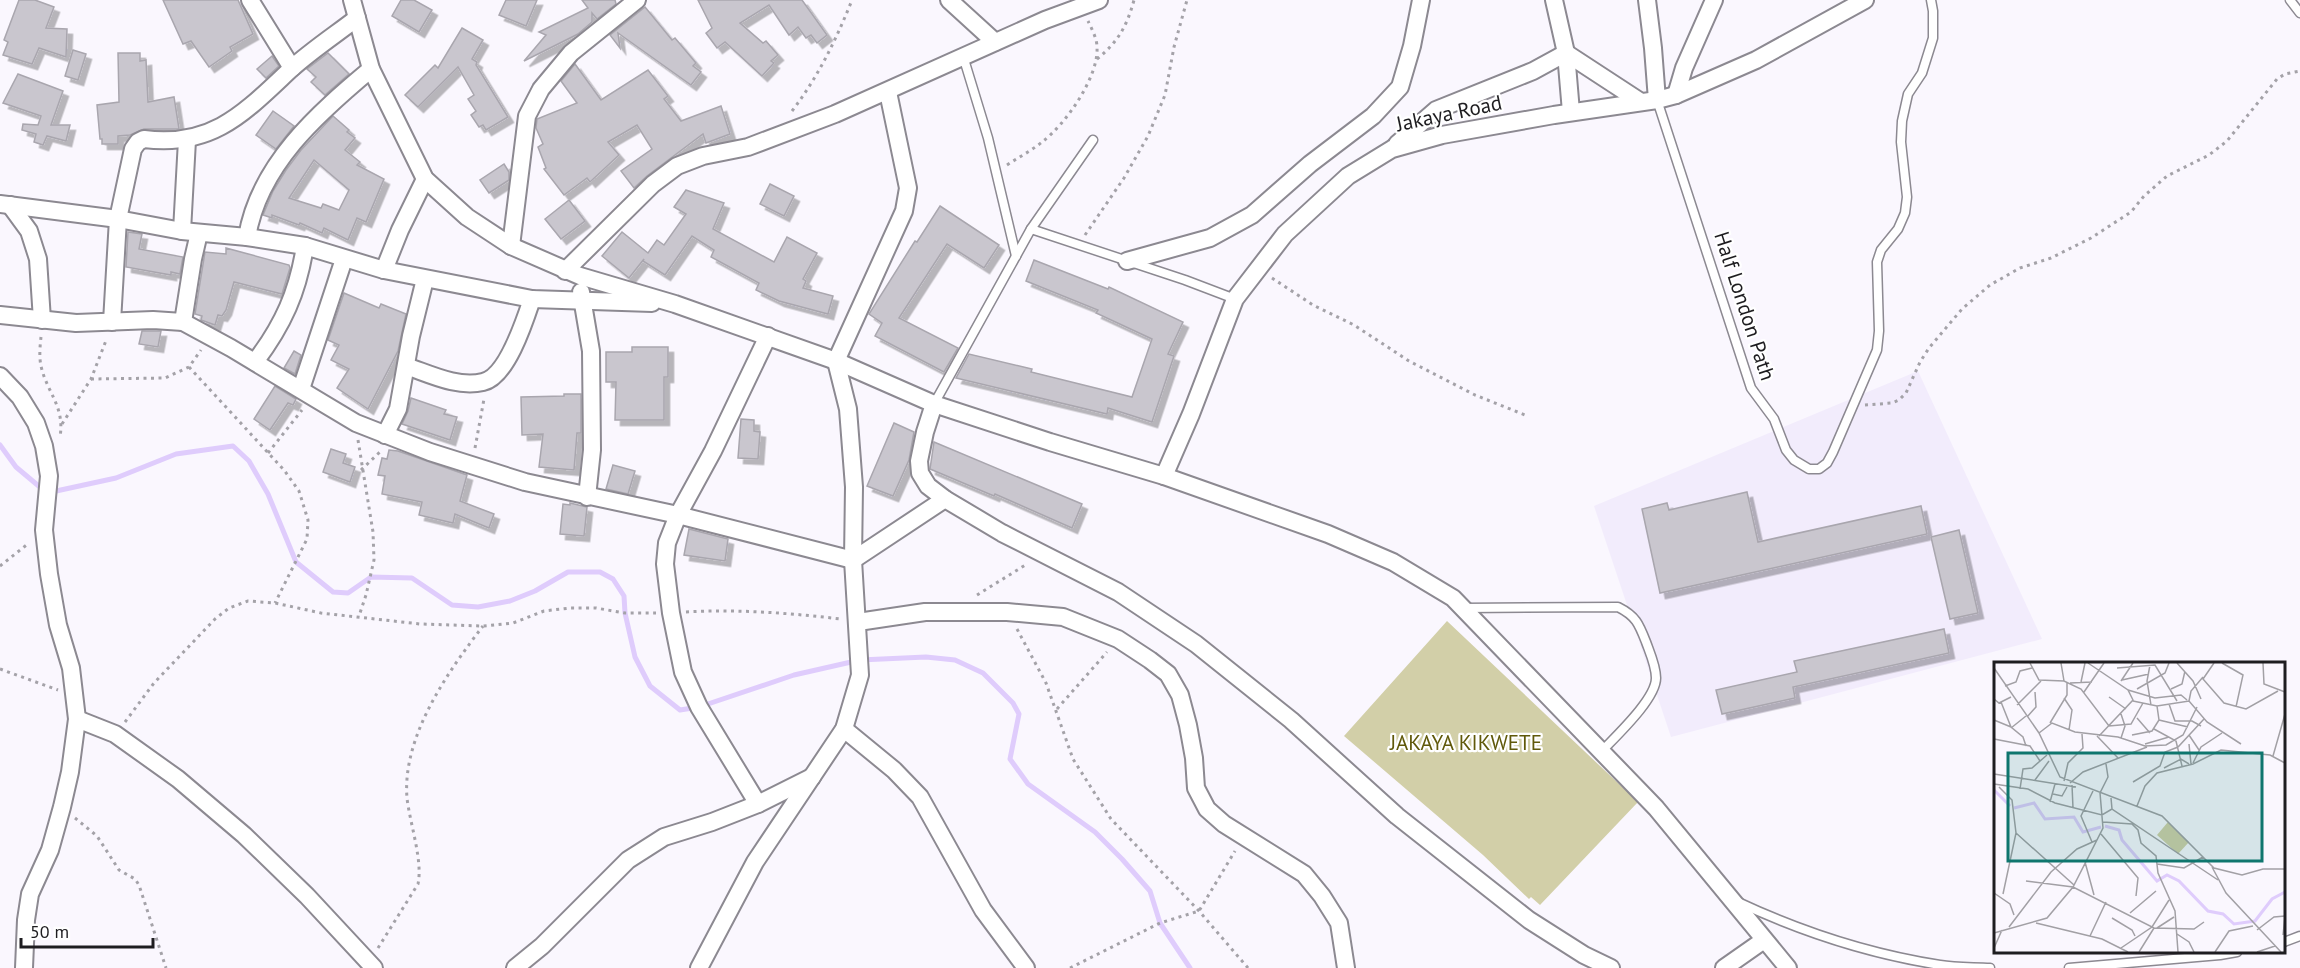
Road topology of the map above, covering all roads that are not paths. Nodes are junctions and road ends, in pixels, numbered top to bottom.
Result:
1 (250, 0) edge
2 (352, 0) edge
3 (638, 0) edge
4 (949, 0) edge
5 (1099, 0) edge
6 (1421, 0) edge
7 (1554, 0) edge
8 (1647, 0) edge
9 (1714, 0) edge
10 (1865, 0) edge
11 (1930, 0) edge
12 (2290, 0) edge
13 (2300, 13) edge
14 (357, 18) junction
15 (995, 42) junction
16 (1566, 53) junction
17 (963, 56) junction
18 (292, 68) junction
19 (371, 69) junction
20 (888, 92) junction
21 (1676, 95) junction
22 (1649, 101) junction
23 (1570, 112) junction
24 (187, 140) junction
25 (1093, 140) dead end
26 (1392, 148) junction
27 (425, 179) junction
28 (5, 205) edge
29 (118, 219) junction
30 (1031, 229) junction
31 (191, 232) junction
32 (247, 237) junction
33 (305, 246) junction
34 (511, 246) junction
35 (1016, 256) junction
36 (344, 259) junction
37 (1127, 261) junction
38 (384, 270) junction
39 (573, 274) junction
40 (425, 279) junction
41 (532, 299) junction
42 (1235, 299) junction
43 (582, 302) junction
44 (675, 304) junction
45 (0, 315) edge
46 (42, 320) junction
47 (112, 322) junction
48 (183, 322) junction
49 (768, 336) junction
50 (836, 361) junction
51 (255, 362) junction
52 (406, 366) junction
53 (0, 376) edge
54 (307, 393) junction
55 (934, 404) junction
56 (389, 437) junction
57 (1164, 476) junction
58 (587, 497) junction
59 (945, 499) junction
60 (678, 515) junction
61 (853, 560) junction
62 (1463, 608) junction
63 (858, 621) junction
64 (77, 719) junction
65 (844, 729) junction
66 (1601, 752) junction
67 (812, 777) junction
68 (758, 804) junction
69 (1733, 899) junction
70 (2300, 936) edge
71 (1764, 940) junction
72 (2285, 941) edge
73 (2228, 953) edge
74 (372, 965) edge
75 (24, 968) edge
76 (515, 968) edge
77 (699, 968) edge
78 (1026, 968) edge
79 (1346, 968) edge
80 (1611, 968) edge
81 (1724, 968) edge
82 (1788, 968) edge
83 (1990, 968) edge
84 (2069, 968) edge

1 - 18 street
2 - 14 street
3 - 34 street
4 - 15 street
5 - 15 street
6 - 37 street
7 - 16 street
8 - 22 street
9 - 21 street
10 - 21 street, Jakaya Road
11 - 22 lane, Half London Path
12 - 13 lane
14 - 18 street
14 - 19 street
15 - 17 street
16 - 22 street
16 - 23 street
16 - 26 street
17 - 20 street
17 - 35 lane
18 - 24 street
19 - 27 street
19 - 32 street
20 - 39 street
20 - 50 street
21 - 22 street, Jakaya Road
22 - 23 street, Jakaya Road
23 - 26 street, Jakaya Road
24 - 29 street
24 - 31 street
25 - 30 lane
26 - 42 street, Jakaya Road
27 - 34 street
27 - 38 street
28 - 29 street
28 - 46 street
29 - 31 street
29 - 47 street
30 - 35 lane
30 - 37 lane
31 - 32 street
31 - 48 street
32 - 33 street
33 - 36 street
33 - 51 street
34 - 39 street
35 - 55 lane
36 - 38 street
36 - 54 street
37 - 42 lane
38 - 40 street
39 - 43 street
39 - 44 street
40 - 41 street
40 - 52 street
41 - 43 street
41 - 52 street
42 - 57 street, Jakaya Road
43 - 44 street
43 - 58 street
44 - 49 street
45 - 46 street
46 - 47 street
47 - 48 street
48 - 51 street
49 - 50 street
49 - 60 street
50 - 55 street
50 - 61 street
51 - 54 street
52 - 56 street
53 - 64 street
54 - 56 street
55 - 57 street
55 - 59 street
56 - 58 street
57 - 62 street
58 - 60 street
59 - 61 street
59 - 80 street
60 - 61 street
60 - 68 street
61 - 63 street
62 - 66 street
62 - 66 lane
63 - 65 street
63 - 79 street
64 - 74 street
64 - 75 street
65 - 67 street
65 - 78 street
66 - 69 street
67 - 68 street
67 - 77 street
68 - 76 street
69 - 71 street
69 - 83 lane
70 - 72 lane
71 - 81 street
71 - 82 street
73 - 84 lane

